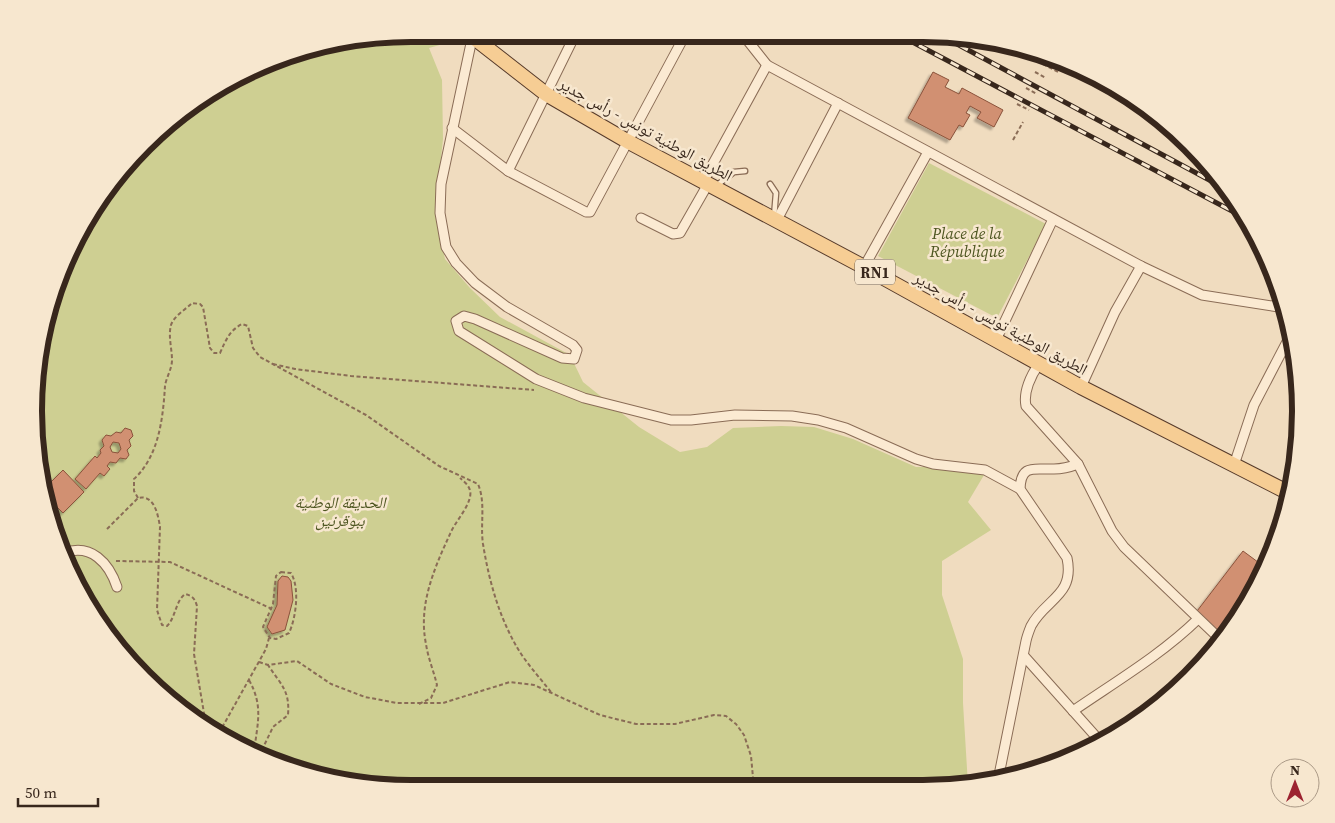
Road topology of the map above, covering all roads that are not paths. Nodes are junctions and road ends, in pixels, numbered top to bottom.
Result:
1 (470, 42) edge
2 (480, 42) edge
3 (572, 42) edge
4 (681, 42) edge
5 (749, 42) edge
6 (767, 65) junction
7 (546, 94) junction
8 (838, 103) junction
9 (452, 128) junction
10 (627, 141) junction
11 (928, 152) junction
12 (508, 171) junction
13 (745, 171) dead end
14 (708, 184) junction
15 (770, 184) dead end
16 (641, 218) dead end
17 (775, 219) junction
18 (1053, 219) junction
19 (1140, 266) junction
20 (864, 267) junction
21 (1277, 307) edge
22 (996, 340) junction
23 (1286, 345) edge
24 (1039, 364) junction
25 (1081, 387) junction
26 (1078, 464) junction
27 (1234, 465) junction
28 (1020, 489) junction
29 (1284, 490) edge
30 (70, 552) edge
31 (117, 587) dead end
32 (1198, 619) junction
33 (1216, 636) edge
34 (1024, 656) junction
35 (1073, 712) junction
36 (1097, 737) edge
37 (1000, 772) edge

1 - 9 street
2 - 7 main road, الطريق الوطنية تونس - رأس جدير / RN1
3 - 7 street
4 - 10 street
5 - 6 street
6 - 8 street
6 - 14 street
7 - 10 main road, الطريق الوطنية تونس - رأس جدير / RN1
7 - 12 street
8 - 11 street
8 - 17 street
9 - 12 street
9 - 28 street
10 - 12 street
10 - 14 main road, الطريق الوطنية تونس - رأس جدير / RN1
11 - 18 street
11 - 20 street
13 - 14 lane
14 - 16 street
14 - 17 main road, الطريق الوطنية تونس - رأس جدير / RN1
15 - 17 lane
17 - 20 main road, الطريق الوطنية تونس - رأس جدير / RN1
18 - 19 street
18 - 22 street
19 - 21 street
19 - 25 street
20 - 22 main road, الطريق الوطنية تونس - رأس جدير / RN1
22 - 24 main road, الطريق الوطنية تونس - رأس جدير / RN1
23 - 27 street
24 - 25 main road, الطريق الوطنية تونس - رأس جدير / RN1
24 - 26 street
25 - 27 main road, الطريق الوطنية تونس - رأس جدير / RN1
26 - 28 street
26 - 32 street
27 - 29 main road, الطريق الوطنية تونس - رأس جدير / RN1
28 - 34 street
30 - 31 street
32 - 33 street
32 - 35 street
34 - 35 street
34 - 37 street
35 - 36 street

